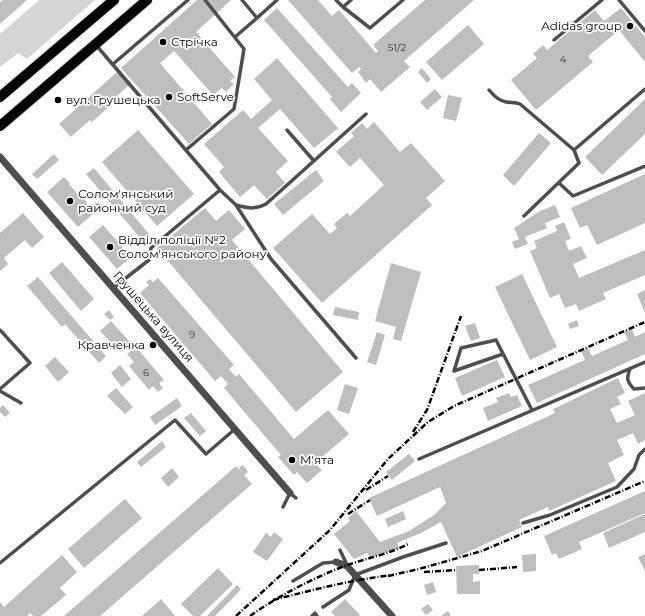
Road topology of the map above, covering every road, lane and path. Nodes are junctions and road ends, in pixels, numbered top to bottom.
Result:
1 (114, 0) edge
2 (147, 0) edge
3 (188, 0) edge
4 (205, 0) edge
5 (242, 0) edge
6 (277, 0) edge
7 (336, 0) edge
8 (351, 0) edge
9 (403, 0) edge
10 (602, 0) edge
11 (619, 0) edge
12 (343, 7) junction
13 (257, 18) junction
14 (645, 32) edge
15 (235, 37) junction
16 (554, 40) dead end
17 (96, 44) junction
18 (113, 64) junction
19 (645, 89) edge
20 (489, 90) dead end
21 (0, 97) edge
22 (366, 114) dead end
23 (0, 126) edge
24 (287, 130) dead end
25 (186, 150) junction
26 (574, 150) junction
27 (0, 157) edge
28 (314, 161) junction
29 (645, 166) edge
30 (559, 183) junction
31 (220, 190) junction
32 (236, 205) junction
33 (524, 216) dead end
34 (113, 288) junction
35 (0, 330) edge
36 (503, 354) junction
37 (356, 358) dead end
38 (645, 362) edge
39 (630, 369) junction
40 (645, 388) edge
41 (0, 390) edge
42 (21, 403) dead end
43 (532, 410) junction
44 (236, 428) junction
45 (645, 449) edge
46 (419, 459) dead end
47 (293, 495) joint
48 (283, 507) dead end
49 (523, 523) dead end
50 (446, 543) dead end
51 (340, 550) dead end
52 (336, 562) joint
53 (0, 564) edge
54 (347, 566) junction
55 (355, 575) junction
56 (293, 581) dead end
57 (323, 607) dead end
58 (312, 616) edge
59 (317, 616) edge
60 (392, 616) edge

1 - 21 main road
2 - 17 main road
3 - 18 lane
4 - 15 lane
5 - 13 lane
6 - 13 lane
7 - 12 lane
8 - 12 lane
9 - 12 lane
10 - 16 lane
11 - 14 lane
13 - 15 lane
15 - 25 lane
17 - 18 lane
17 - 23 main road
18 - 25 lane
19 - 26 lane
20 - 26 lane
22 - 28 lane
24 - 28 lane
25 - 31 lane
26 - 30 lane
27 - 34 street, Грушецька вулиця
28 - 32 lane
29 - 30 lane
30 - 33 lane
31 - 32 lane
31 - 34 lane
32 - 37 lane
34 - 44 street, Грушецька вулиця
35 - 41 lane
36 - 36 lane
36 - 43 lane
38 - 39 lane
39 - 40 lane
39 - 43 lane
41 - 42 lane
43 - 46 lane
44 - 47 street, Грушецька вулиця
44 - 53 lane
45 - 49 lane
47 - 48 lane
50 - 55 lane
51 - 54 lane
52 - 54 street
52 - 56 lane
54 - 55 street
55 - 57 lane
55 - 60 street
58 - 59 lane

